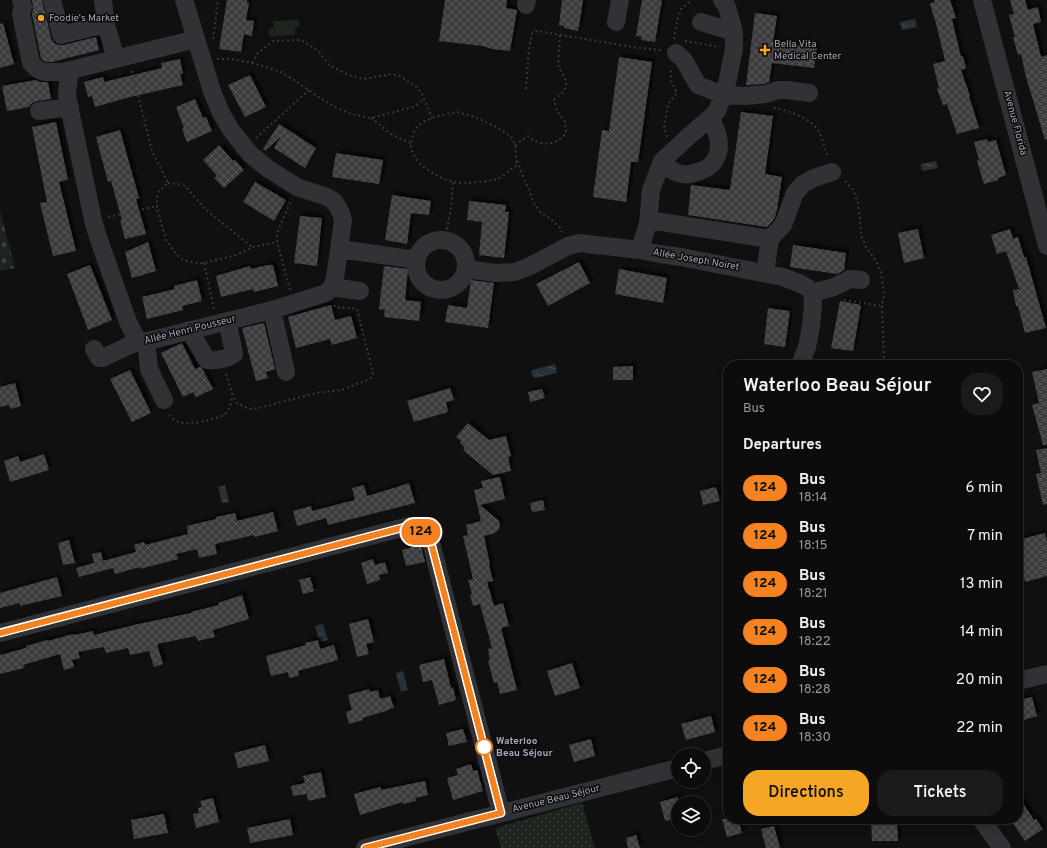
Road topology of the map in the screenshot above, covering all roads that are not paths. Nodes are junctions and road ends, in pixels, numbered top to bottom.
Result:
1 (21, 0) edge
2 (52, 0) edge
3 (102, 0) edge
4 (184, 0) edge
5 (620, 0) edge
6 (722, 0) edge
7 (982, 0) edge
8 (616, 22) dead end
9 (701, 22) dead end
10 (106, 25) junction
11 (734, 40) junction
12 (204, 42) junction
13 (674, 48) road end
14 (122, 58) junction
15 (71, 70) junction
16 (809, 93) dead end
17 (723, 95) junction
18 (70, 107) junction
19 (39, 111) dead end
20 (710, 118) junction
21 (662, 161) junction
22 (832, 172) road end
23 (649, 220) junction
24 (770, 239) junction
25 (1047, 246) edge
26 (340, 249) junction
27 (640, 250) junction
28 (417, 260) junction
29 (466, 269) junction
30 (765, 273) junction
31 (861, 280) dead end
32 (329, 290) junction
33 (360, 291) dead end
34 (817, 292) junction
35 (272, 310) junction
36 (222, 322) junction
37 (189, 330) junction
38 (142, 342) junction
39 (94, 349) dead end
40 (802, 360) edge
41 (286, 372) dead end
42 (164, 400) road end
43 (0, 633) edge
44 (1047, 674) edge
45 (1023, 680) edge
46 (723, 756) edge
47 (711, 759) edge
48 (671, 770) edge
49 (501, 813) junction
50 (985, 824) edge
51 (365, 848) edge
52 (1002, 848) edge

1 - 15 street
2 - 10 street
3 - 10 street
4 - 12 street
5 - 8 street
6 - 11 street
7 - 25 street, Avenue Florida
9 - 11 street
10 - 14 street
11 - 17 street
12 - 14 street
12 - 26 street
13 - 17 street
14 - 15 street
15 - 18 street, Allée Henri Pousseur
16 - 17 street
17 - 20 street
18 - 19 street
18 - 38 street, Allée Henri Pousseur
20 - 21 street
20 - 21 street
21 - 23 street
22 - 24 street
23 - 24 street
23 - 27 street
24 - 30 street
26 - 28 street
26 - 32 street
27 - 29 street, Allée Joseph Noiret
27 - 30 street, Allée Joseph Noiret
28 - 29 street
28 - 29 street
30 - 34 street, Allée Joseph Noiret
31 - 34 street
32 - 33 street
32 - 35 street, Allée Henri Pousseur
34 - 40 street
35 - 36 street, Allée Henri Pousseur
35 - 41 street
36 - 37 street, Allée Henri Pousseur
36 - 37 street
37 - 38 street, Allée Henri Pousseur
38 - 39 street
38 - 42 street
43 - 49 street
44 - 45 street
46 - 47 street
48 - 49 street, Avenue Beau Séjour
49 - 51 street, Avenue Beau Séjour
50 - 52 street

